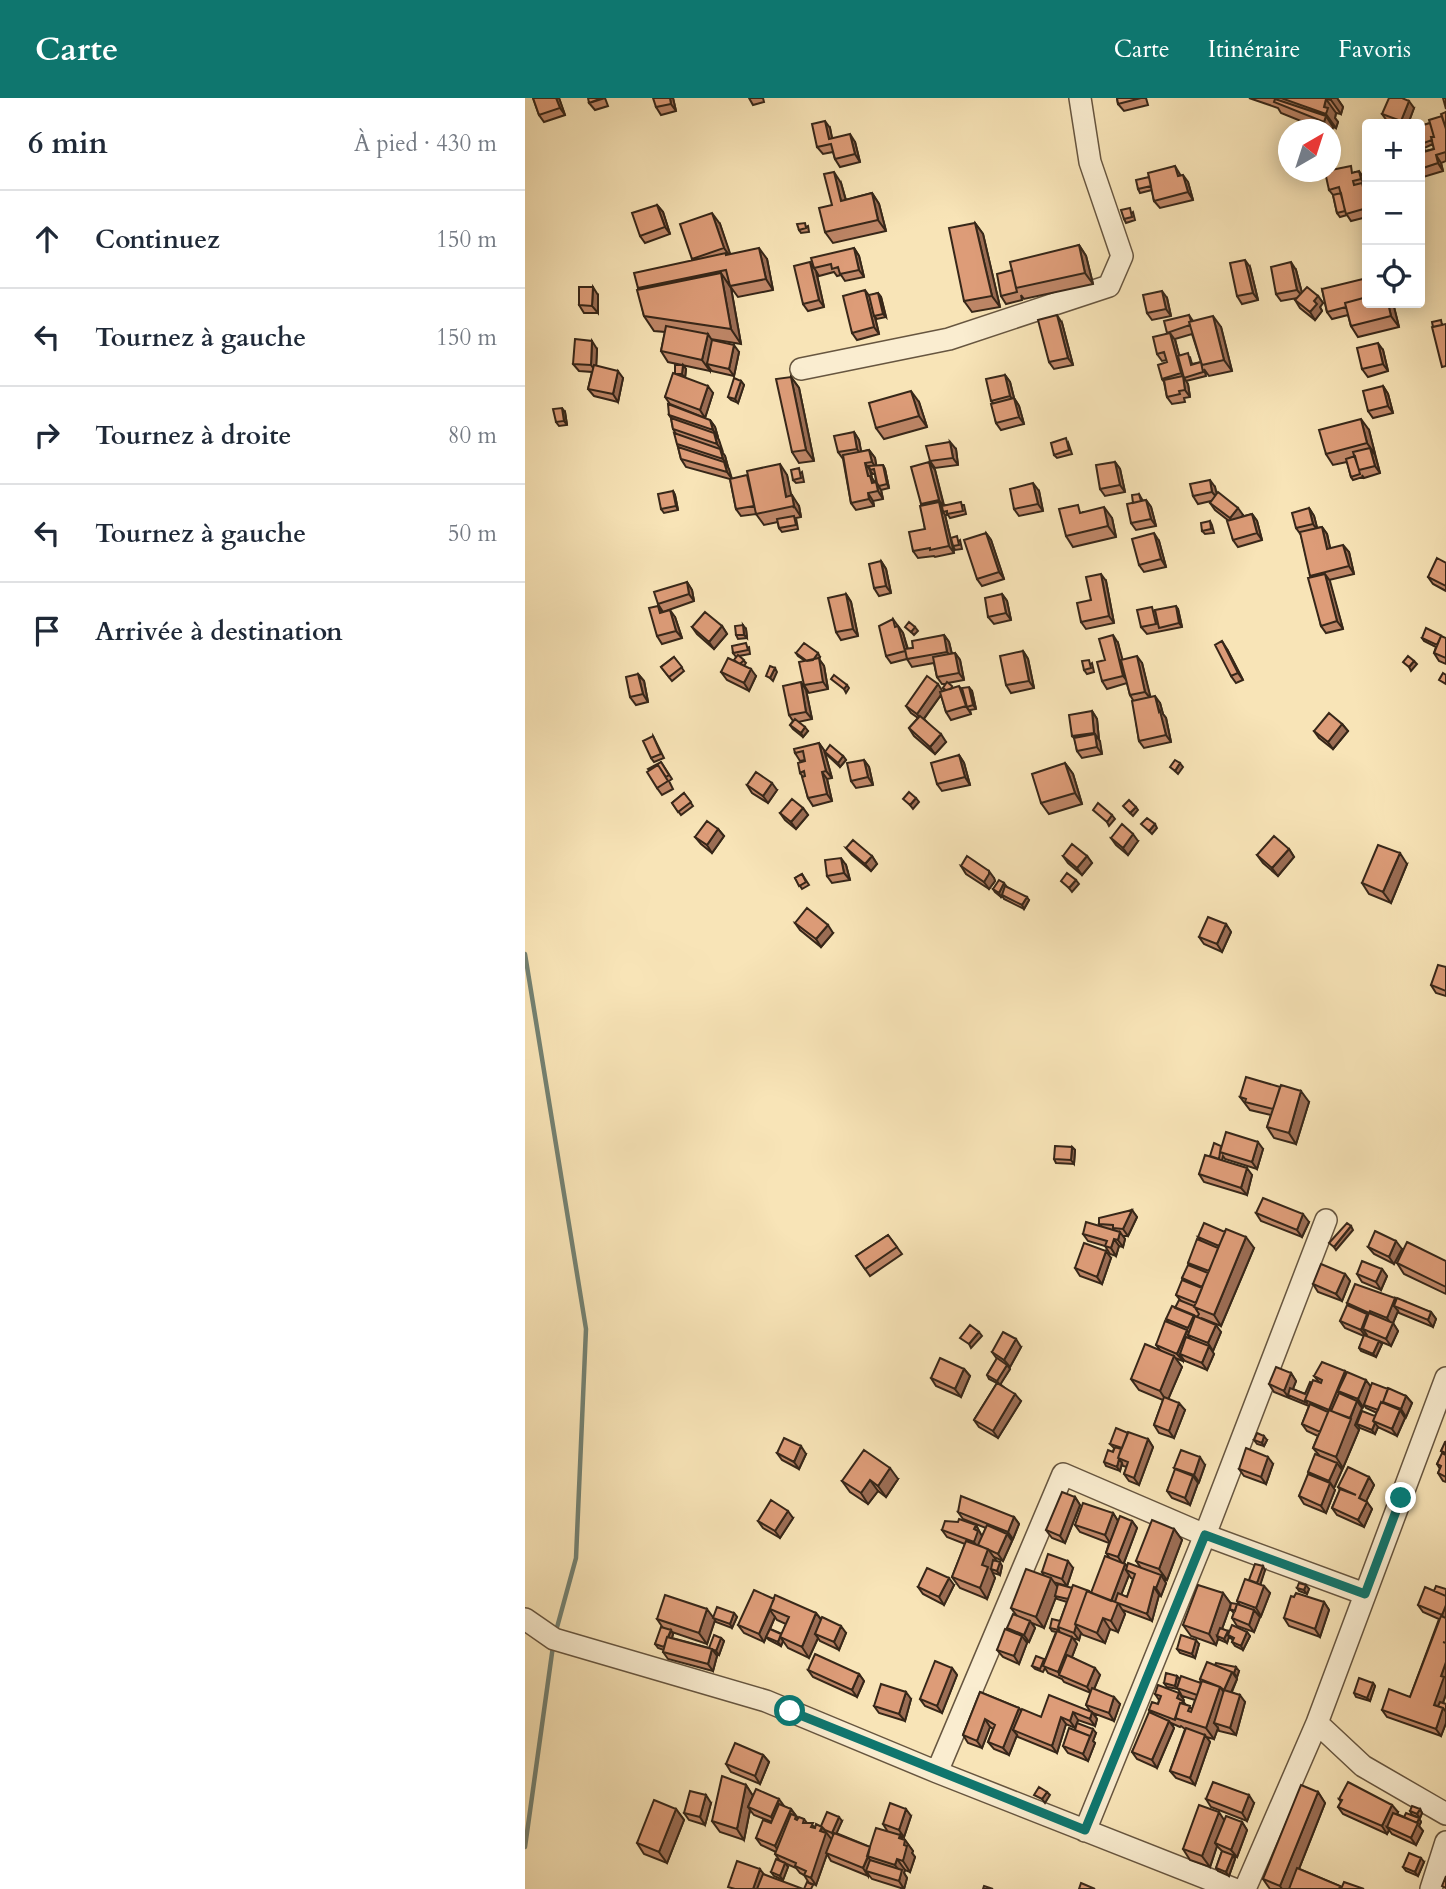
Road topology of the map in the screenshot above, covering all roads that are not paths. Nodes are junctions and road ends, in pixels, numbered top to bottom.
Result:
1 (1080, 98) edge
2 (801, 369) dead end
3 (1326, 1220) dead end
4 (1446, 1378) edge
5 (1205, 1535) junction
6 (1365, 1594) junction
7 (525, 1619) edge
8 (1317, 1723) junction
9 (937, 1772) junction
10 (1446, 1814) edge
11 (1085, 1830) junction
12 (1446, 1842) edge
13 (1234, 1889) edge
14 (1245, 1889) edge
15 (1431, 1889) edge

1 - 2 street
3 - 5 street
4 - 6 street
5 - 6 street
5 - 9 street
5 - 11 street
6 - 8 street
7 - 9 street
8 - 10 street
8 - 14 street
9 - 11 street
11 - 13 street
12 - 15 street

